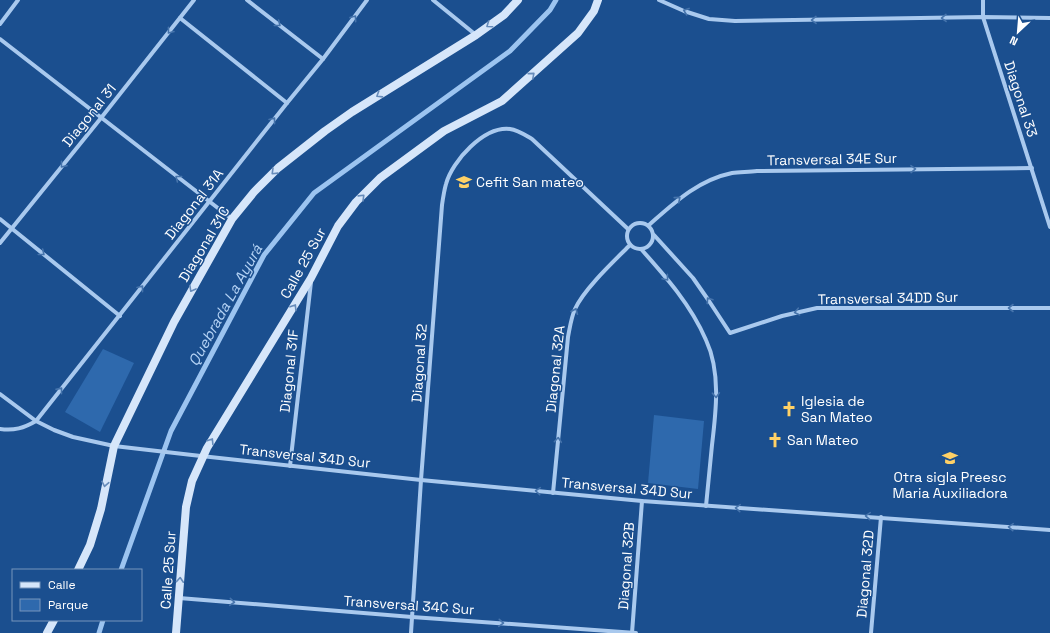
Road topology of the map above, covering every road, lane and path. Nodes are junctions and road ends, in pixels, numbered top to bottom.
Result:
1 (18, 0) edge
2 (194, 0) edge
3 (247, 0) edge
4 (367, 0) edge
5 (432, 0) edge
6 (518, 0) edge
7 (598, 0) edge
8 (659, 0) edge
9 (983, 0) edge
10 (983, 17) junction
11 (180, 18) junction
12 (1050, 18) edge
13 (0, 24) edge
14 (476, 34) junction
15 (0, 39) edge
16 (323, 60) junction
17 (286, 103) junction
18 (102, 118) junction
19 (1032, 168) junction
20 (209, 202) junction
21 (0, 219) edge
22 (232, 219) junction
23 (649, 226) junction
24 (1050, 227) edge
25 (11, 228) junction
26 (628, 229) junction
27 (654, 235) junction
28 (0, 243) edge
29 (630, 245) junction
30 (641, 249) junction
31 (311, 278) junction
32 (1050, 308) edge
33 (120, 316) junction
34 (0, 394) edge
35 (36, 421) junction
36 (0, 429) edge
37 (114, 446) junction
38 (203, 456) junction
39 (290, 466) junction
40 (421, 480) junction
41 (553, 493) junction
42 (642, 501) junction
43 (706, 506) junction
44 (881, 517) junction
45 (1050, 530) edge
46 (78, 569) edge
47 (179, 598) junction
48 (412, 617) junction
49 (53, 621) edge
50 (47, 633) edge
51 (176, 633) edge
52 (411, 633) edge
53 (632, 633) edge
54 (636, 633) edge
55 (871, 633) edge

1 - 13 street
2 - 11 street, Diagonal 31
3 -> 16 street
16 -> 4 street, Diagonal 31A
5 - 14 street
6 -> 14 main road, Diagonal 31C
31 -> 7 main road, Calle 25 Sur
10 -> 8 street
9 - 10 street, Diagonal 33
10 - 12 street
10 - 19 street, Diagonal 33
11 - 17 street
11 -> 18 street, Diagonal 31
14 -> 22 main road, Diagonal 31C
15 - 18 street
16 - 17 street, Diagonal 31A
20 -> 17 street, Diagonal 31A
20 -> 18 street
18 -> 25 street, Diagonal 31
23 -> 19 street, Transversal 34E Sur
19 - 24 street, Diagonal 33
20 - 22 street
33 -> 20 street, Diagonal 31A
21 - 25 street
22 -> 37 main road, Diagonal 31C
23 - 26 street
23 - 27 street
25 - 28 street, Diagonal 31
25 -> 33 street
26 - 29 street
26 - 40 street, Diagonal 32
27 - 30 street
32 -> 27 street, Transversal 34DD Sur
29 - 30 street
41 -> 29 street, Diagonal 32A
30 -> 43 street
38 -> 31 main road, Calle 25 Sur
31 - 39 street, Diagonal 31F
35 -> 33 street, Diagonal 31A
34 - 35 street
35 - 36 street
35 - 37 street
37 - 38 street
37 -> 46 main road, Diagonal 31C
38 - 39 street, Transversal 34D Sur
47 -> 38 main road, Calle 25 Sur
39 - 40 street, Transversal 34D Sur
41 -> 40 street, Transversal 34D Sur
40 - 48 street, Diagonal 32
41 - 42 street, Transversal 34D Sur
42 - 43 street, Transversal 34D Sur
42 - 53 street, Diagonal 32B
44 -> 43 street, Transversal 34D Sur
45 -> 44 street, Transversal 34D Sur
44 - 55 street, Diagonal 32D
47 -> 48 street, Transversal 34C Sur
47 - 51 main road, Calle 25 Sur
48 - 52 street, Diagonal 32
48 -> 53 street, Transversal 34C Sur
49 - 50 main road
53 - 54 street, Transversal 34C Sur

